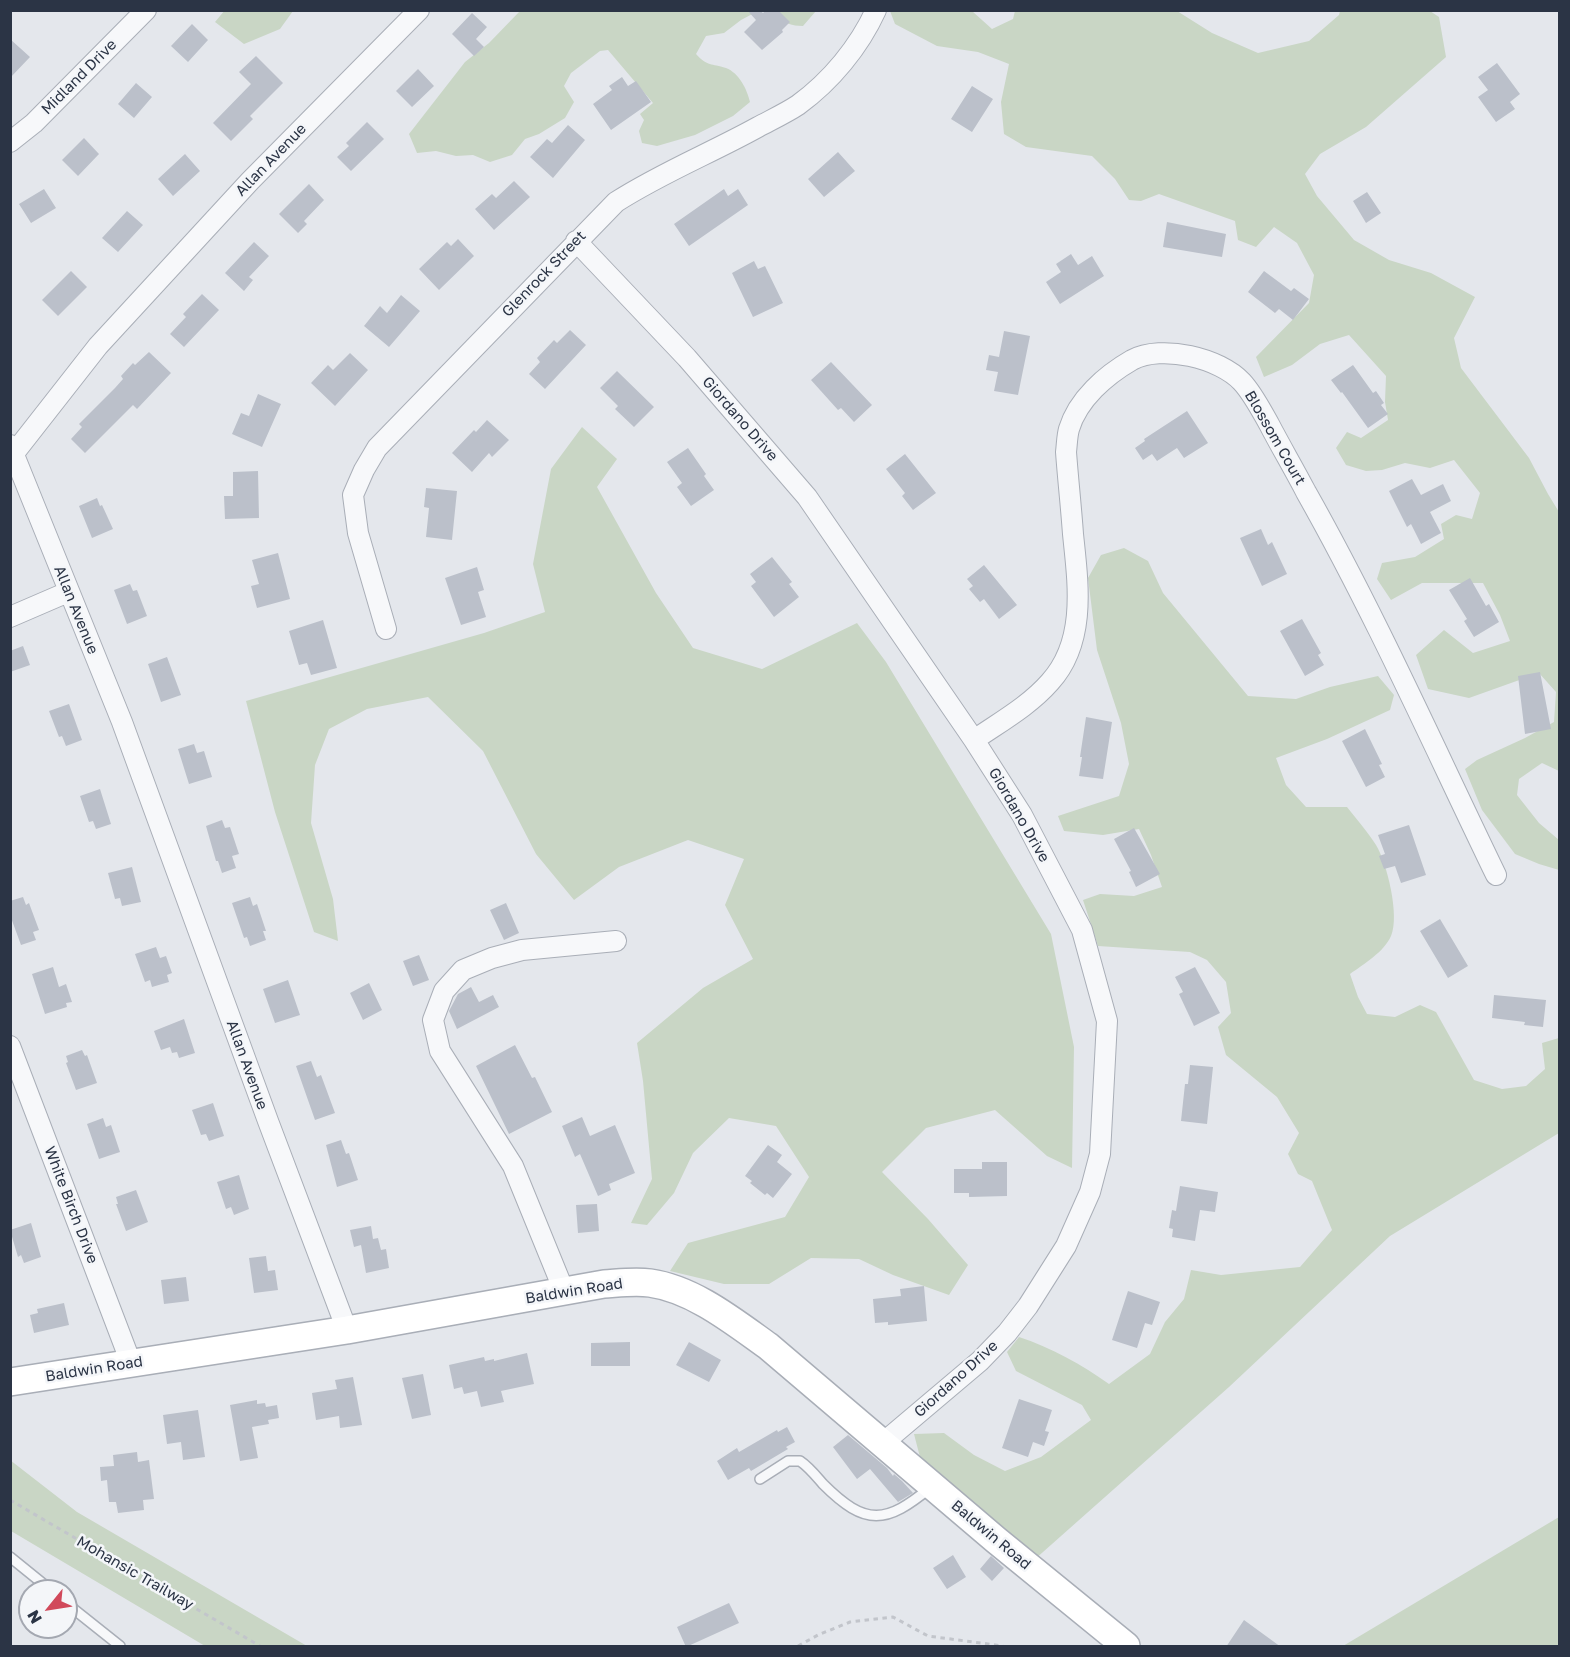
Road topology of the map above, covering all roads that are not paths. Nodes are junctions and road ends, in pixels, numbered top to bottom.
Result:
1 (146, 10) edge
2 (419, 10) edge
3 (876, 10) edge
4 (10, 142) edge
5 (576, 241) junction
6 (13, 448) edge
7 (68, 592) junction
8 (10, 617) edge
9 (386, 629) dead end
10 (974, 740) junction
11 (1496, 875) dead end
12 (616, 941) dead end
13 (10, 1046) edge
14 (564, 1291) junction
15 (347, 1330) junction
16 (131, 1363) junction
17 (10, 1382) edge
18 (883, 1443) junction
19 (760, 1479) dead end
20 (933, 1486) junction
21 (10, 1557) edge
22 (37, 1579) edge
23 (78, 1614) edge
24 (112, 1645) edge
25 (1126, 1647) edge

1 - 4 street, Midland Drive
2 - 6 street, Allan Avenue
3 - 5 street, Glenrock Street
5 - 9 street, Glenrock Street
5 - 10 street, Giordano Drive
6 - 7 street, Allan Avenue
7 - 8 street
7 - 15 street, Allan Avenue
10 - 11 street, Blossom Court
10 - 18 street, Giordano Drive
12 - 14 street
13 - 16 street, White Birch Drive
14 - 15 street, Baldwin Road
14 - 18 street, Baldwin Road
15 - 16 street, Baldwin Road
16 - 17 street, Baldwin Road
18 - 20 street, Baldwin Road
19 - 20 lane
20 - 25 street, Baldwin Road
21 - 22 lane
23 - 24 lane

